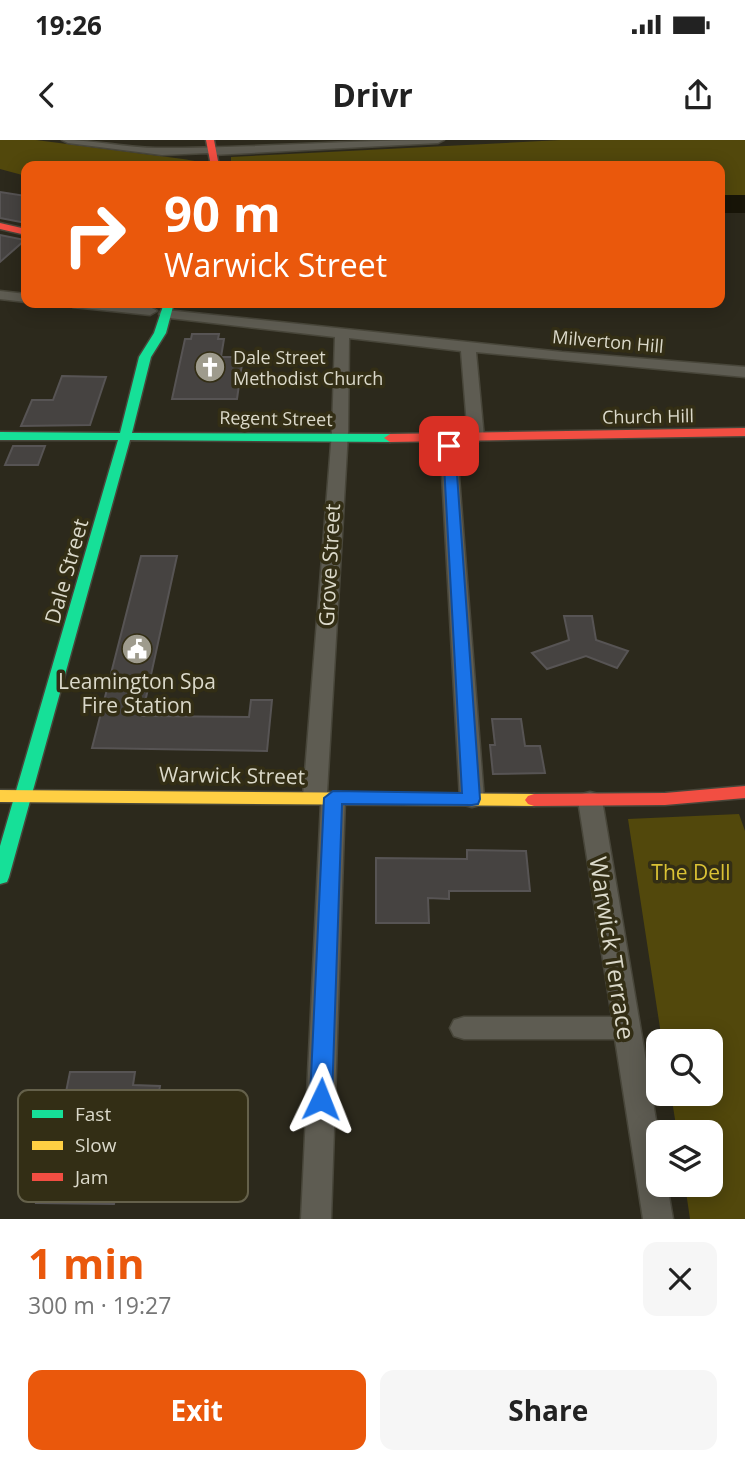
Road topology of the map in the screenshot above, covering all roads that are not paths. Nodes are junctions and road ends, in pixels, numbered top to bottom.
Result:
1 (68, 140) edge
2 (438, 140) edge
3 (406, 141) edge
4 (212, 152) edge
5 (0, 226) edge
6 (21, 231) edge
7 (0, 295) edge
8 (21, 297) edge
9 (160, 308) edge
10 (342, 333) junction
11 (468, 347) junction
12 (745, 372) edge
13 (745, 432) edge
14 (0, 436) edge
15 (124, 436) junction
16 (552, 437) joint
17 (338, 438) junction
18 (448, 438) junction
19 (476, 438) junction
20 (745, 792) edge
21 (0, 796) edge
22 (23, 796) junction
23 (324, 797) junction
24 (472, 799) junction
25 (590, 800) junction
26 (0, 877) edge
27 (626, 1027) junction
28 (464, 1028) dead end
29 (316, 1219) edge
30 (658, 1219) edge

1 - 4 street
2 - 3 street
3 - 4 street
5 - 6 main road
7 - 8 street
9 - 10 street, Milverton Hill
9 - 15 main road, Dale Street
10 - 11 street, Milverton Hill
10 - 17 street, Grove Street
11 - 12 street, Milverton Hill
11 - 19 street
13 - 16 main road, Church Hill
14 - 15 main road, Regent Street
15 - 17 main road, Regent Street
15 - 22 main road, Dale Street
16 - 19 main road, Regent Street
17 - 18 main road, Regent Street
17 - 23 street, Grove Street
18 - 19 main road, Regent Street
18 - 24 street
20 - 25 main road, Warwick Street
21 - 22 main road, Warwick Street
22 - 23 main road, Warwick Street
22 - 26 main road, Dale Street
23 - 24 main road, Warwick Street
23 - 29 street, Grove Street
24 - 25 main road, Warwick Street
25 - 27 street, Warwick Terrace
27 - 28 street
27 - 30 street, Warwick Terrace

